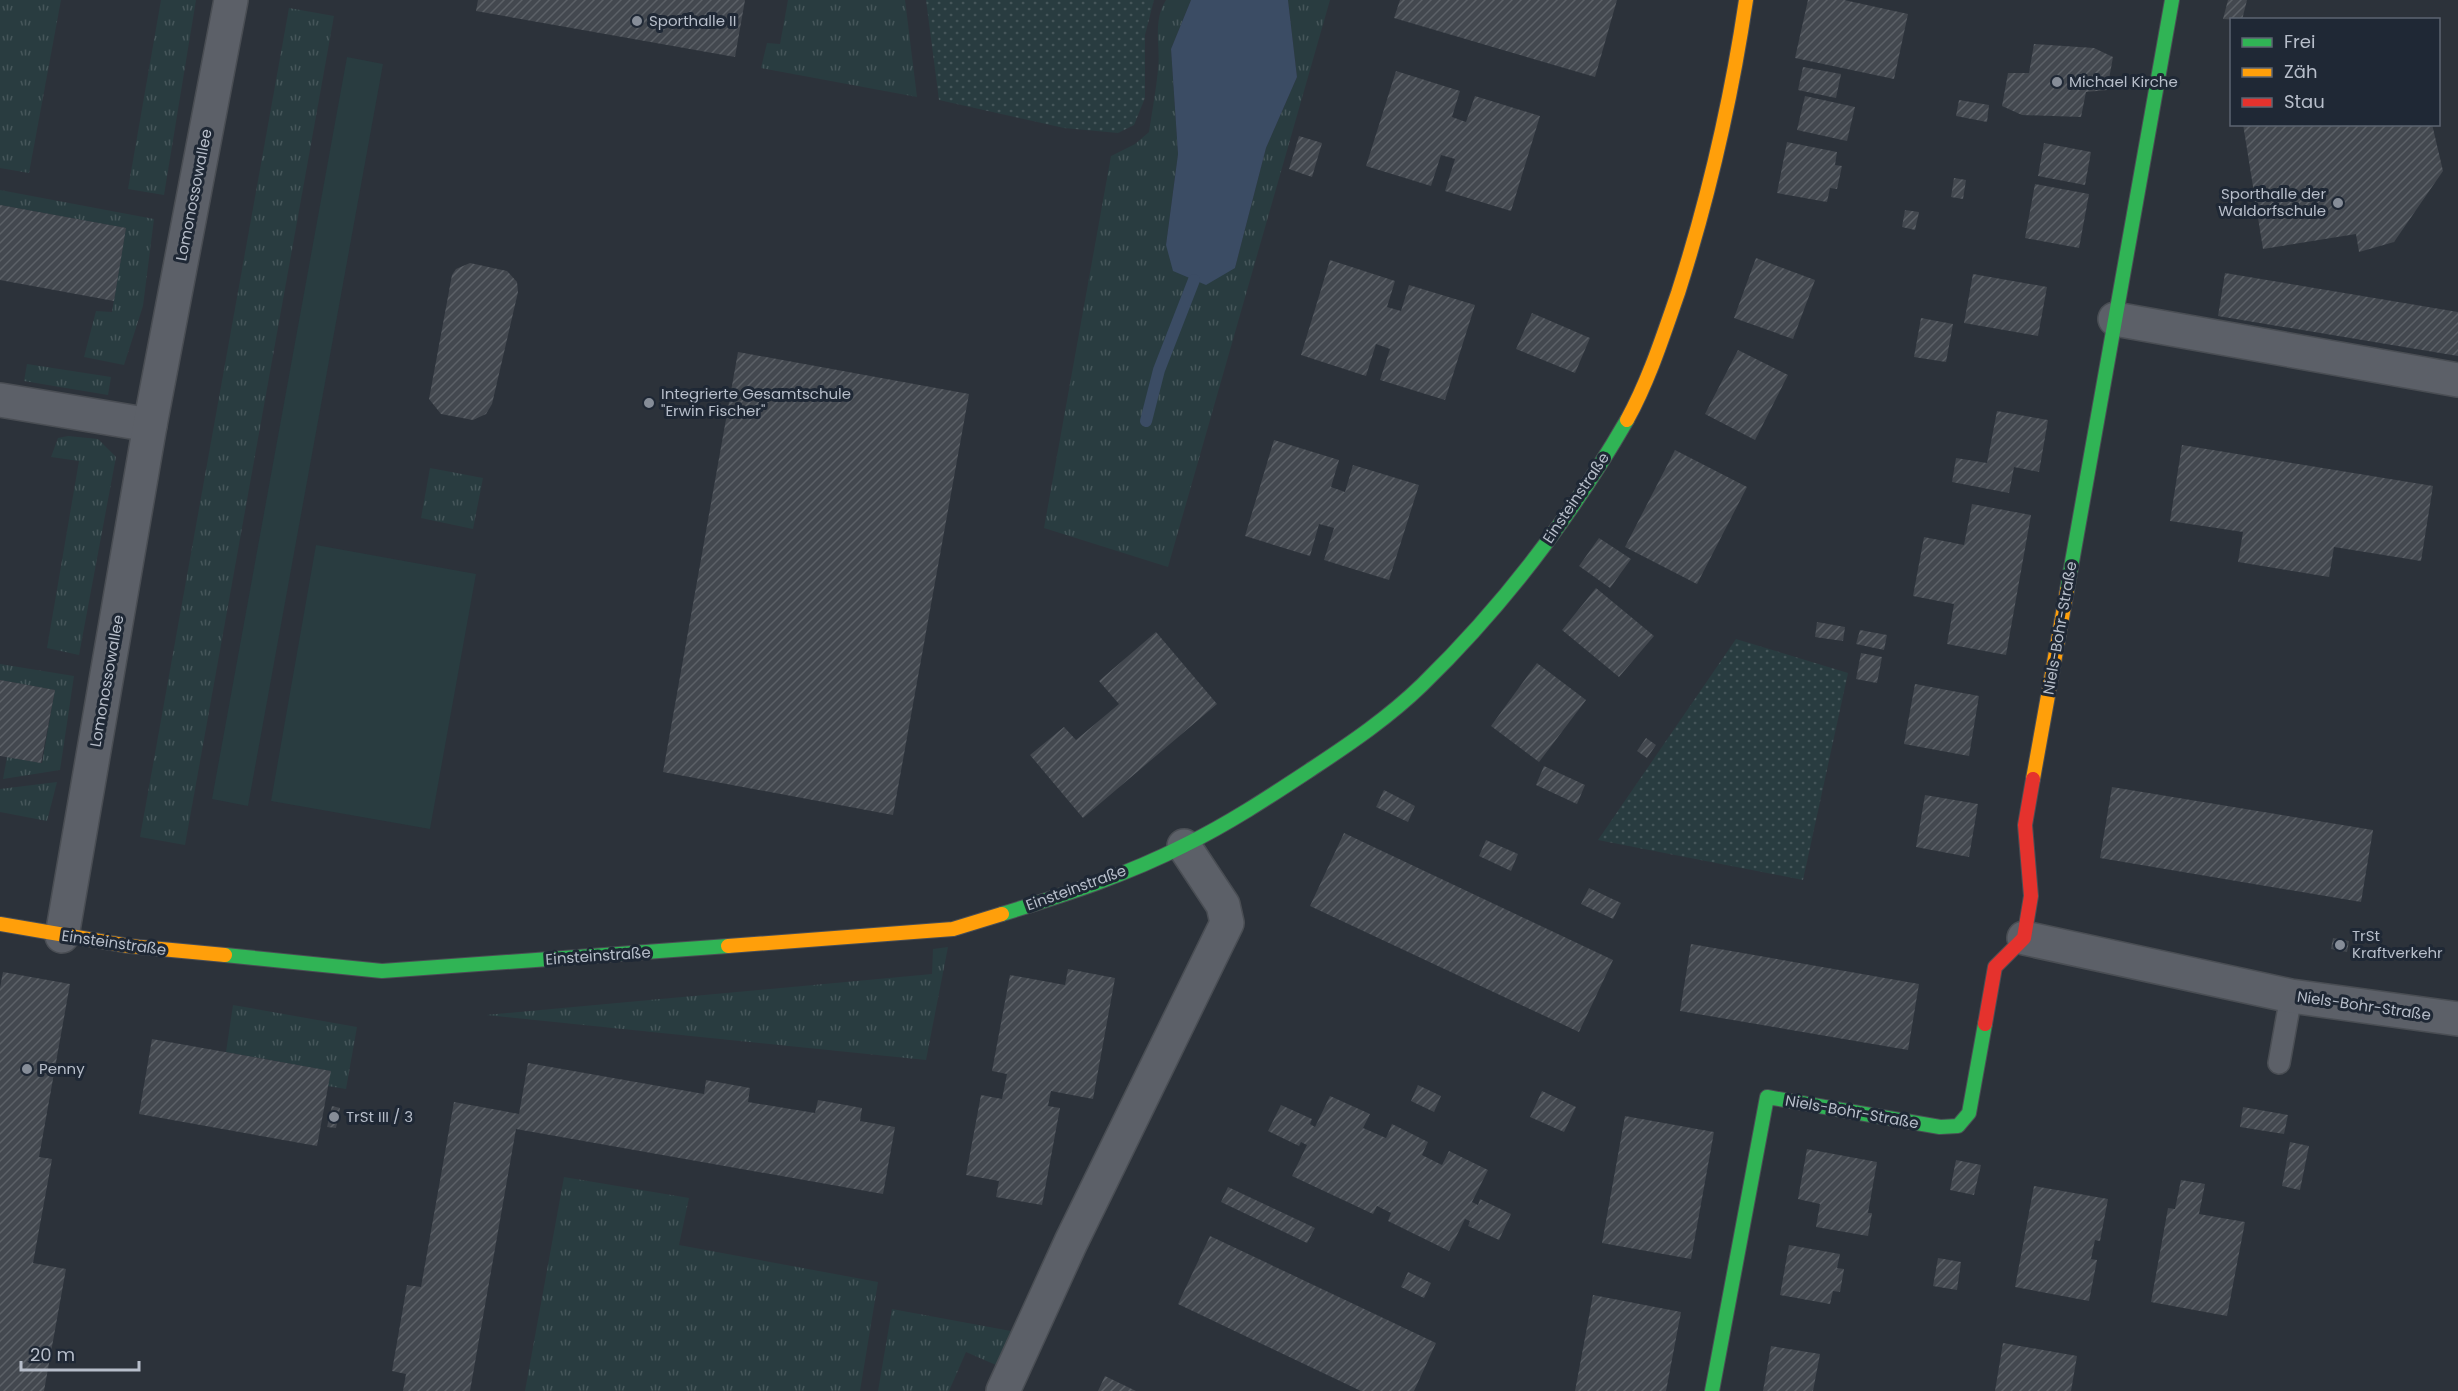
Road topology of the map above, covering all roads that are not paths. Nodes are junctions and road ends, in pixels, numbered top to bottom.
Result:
1 (231, 0) edge
2 (1746, 0) edge
3 (2172, 0) edge
4 (2115, 318) junction
5 (2458, 380) edge
6 (0, 400) edge
7 (150, 425) junction
8 (1184, 846) junction
9 (0, 924) edge
10 (62, 936) junction
11 (2025, 938) junction
12 (2291, 996) junction
13 (2458, 1019) edge
14 (2279, 1063) dead end
15 (1003, 1391) edge
16 (1712, 1391) edge

1 - 7 street, Lomonossowallee
2 - 8 street, Einsteinstraße
3 - 4 street, Niels-Bohr-Straße
4 - 5 street
4 - 11 street, Niels-Bohr-Straße
6 - 7 street
7 - 10 street, Lomonossowallee
8 - 10 street, Einsteinstraße
8 - 15 street
9 - 10 street, Einsteinstraße
11 - 12 street, Niels-Bohr-Straße
11 - 16 street, Niels-Bohr-Straße
12 - 13 street, Niels-Bohr-Straße
12 - 14 lane

